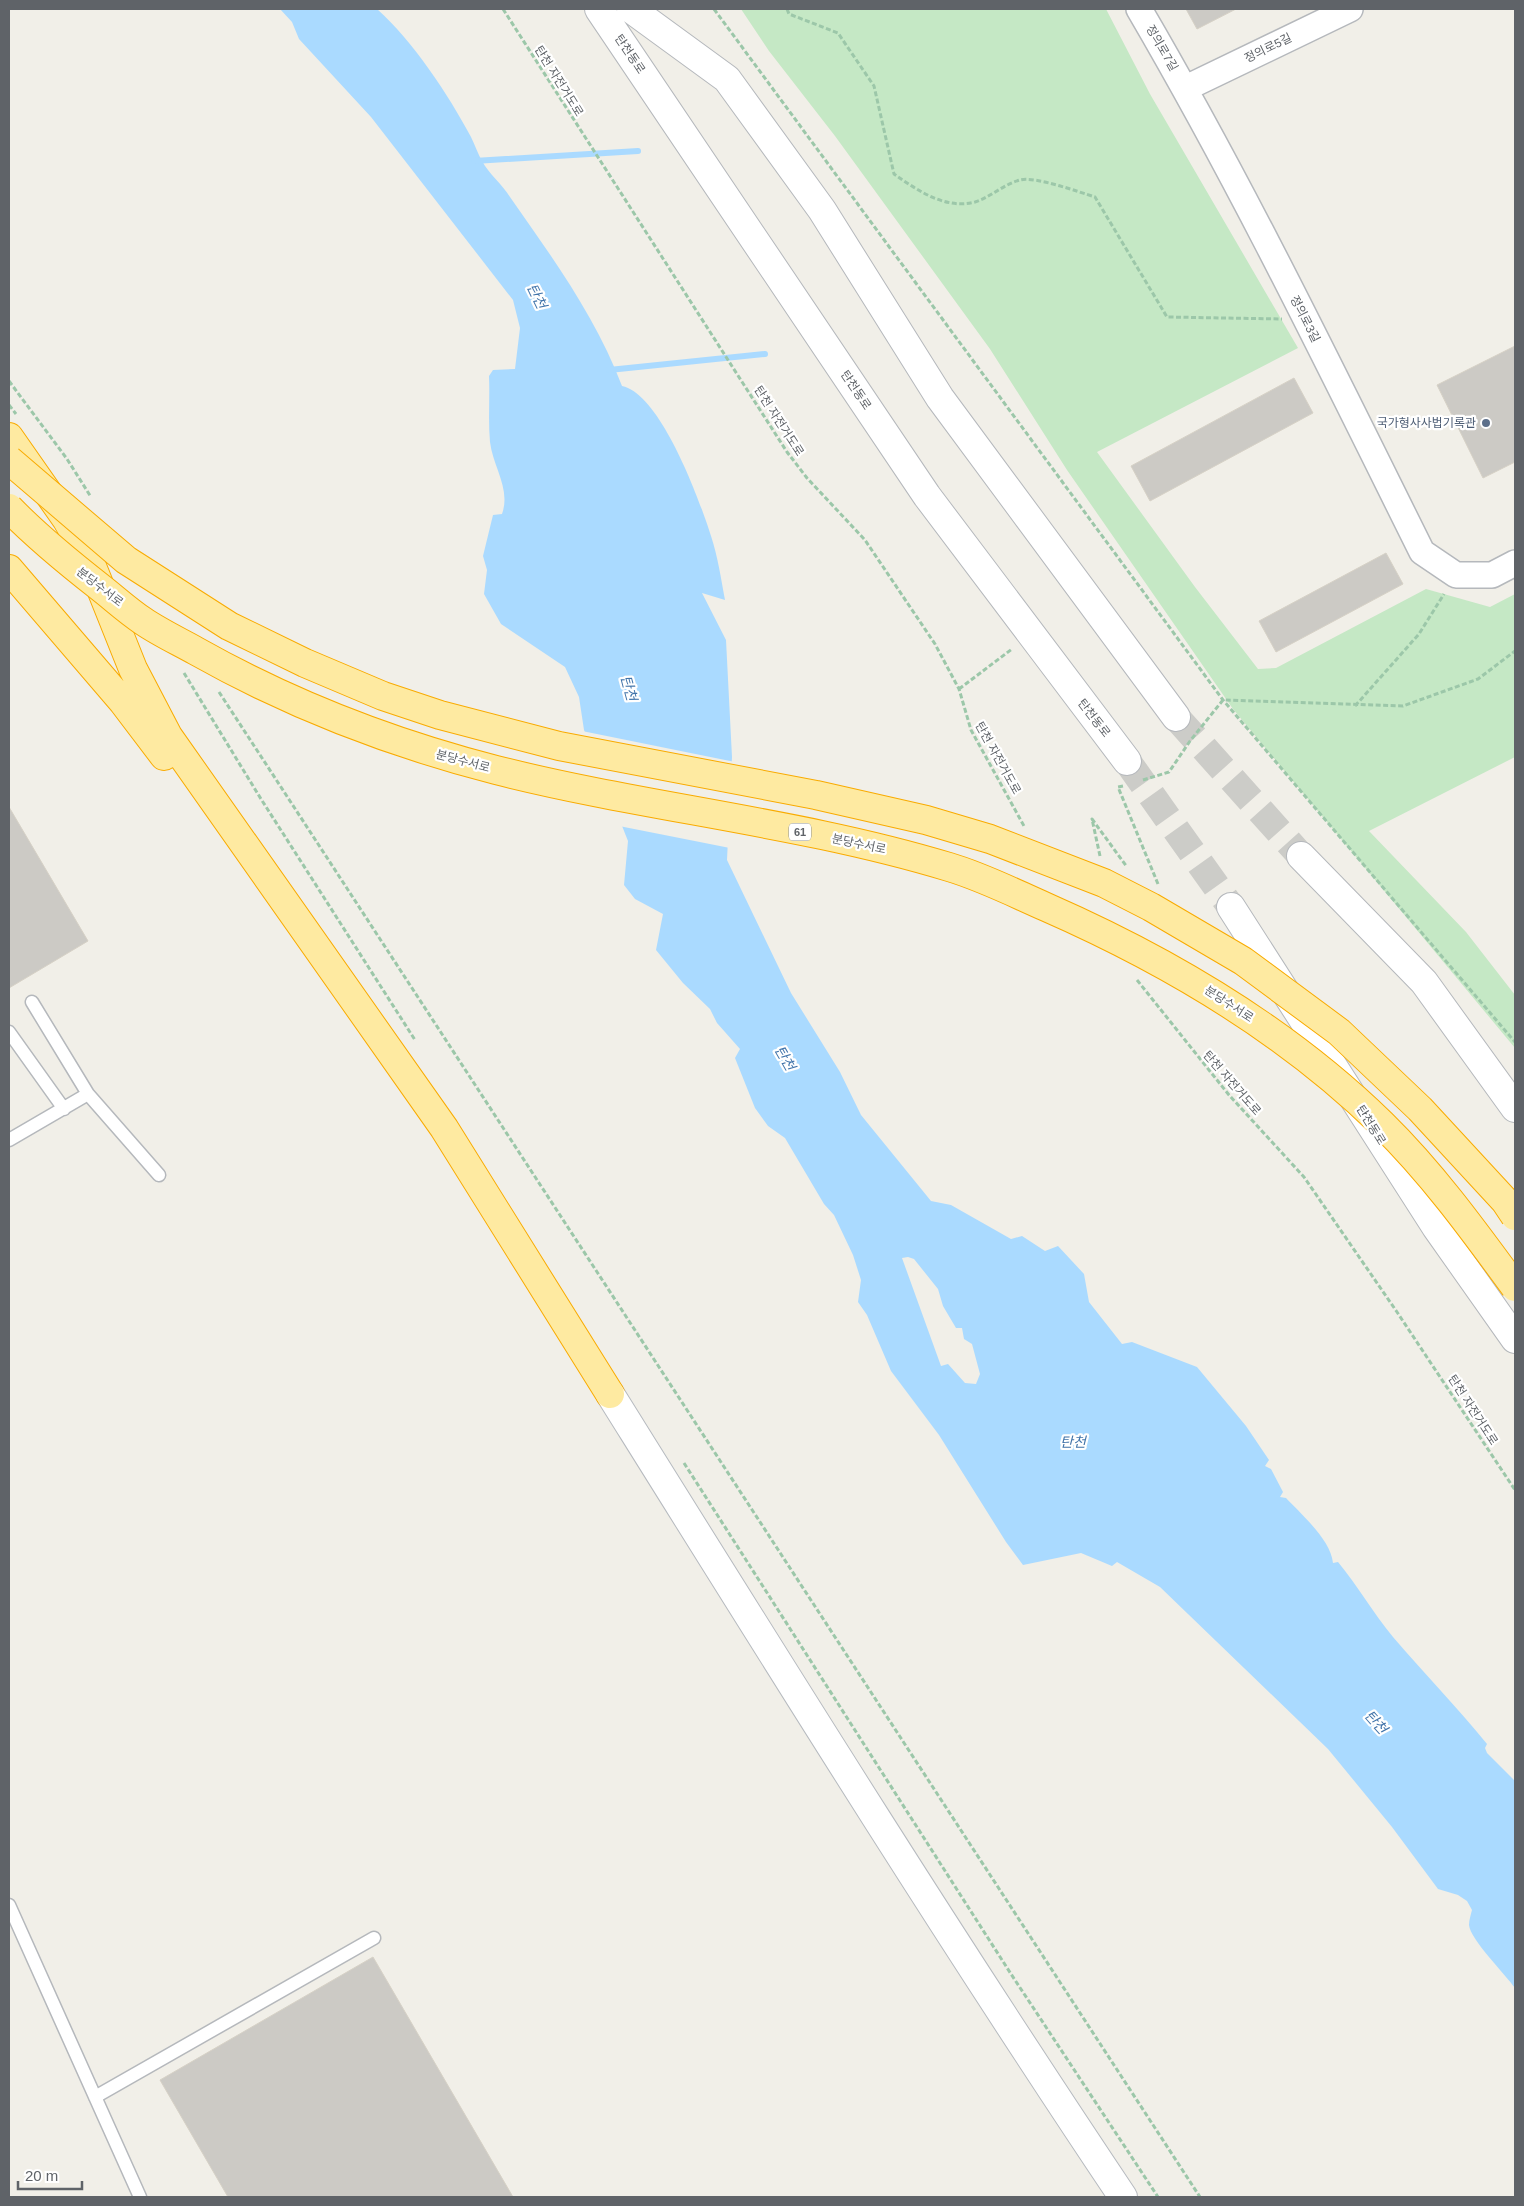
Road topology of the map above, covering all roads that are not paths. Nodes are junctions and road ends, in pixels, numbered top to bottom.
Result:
1 (599, 9) edge
2 (631, 9) edge
3 (1139, 9) edge
4 (1350, 9) edge
5 (1186, 88) junction
6 (9, 437) edge
7 (9, 460) edge
8 (9, 508) edge
9 (1515, 563) edge
10 (9, 568) edge
11 (1176, 717) tunnel mouth
12 (1130, 776) tunnel mouth
13 (1301, 856) tunnel mouth
14 (1231, 907) tunnel mouth
15 (32, 1002) dead end
16 (9, 1032) edge
17 (88, 1094) junction
18 (1515, 1108) edge
19 (64, 1109) junction
20 (9, 1140) edge
21 (159, 1175) dead end
22 (1515, 1216) edge
23 (1515, 1287) edge
24 (1515, 1339) edge
25 (610, 1394) junction
26 (9, 1905) edge
27 (374, 1938) dead end
28 (95, 2097) junction
29 (140, 2197) edge
30 (1123, 2197) edge

1 - 12 street, 탄천동로
2 - 11 street
3 - 5 street, 정의로7길
4 - 5 street, 정의로5길
5 - 9 street, 정의로3길
6 - 25 highway
7 - 22 highway, bridge
8 - 23 highway, 분당수서로 / 61, bridge
10 - 25 highway
13 - 18 street
14 - 24 street, 탄천동로
15 - 17 lane
16 - 19 lane
17 - 19 lane
17 - 21 lane
19 - 20 lane
25 - 30 street
26 - 28 lane
27 - 28 lane
28 - 29 lane

